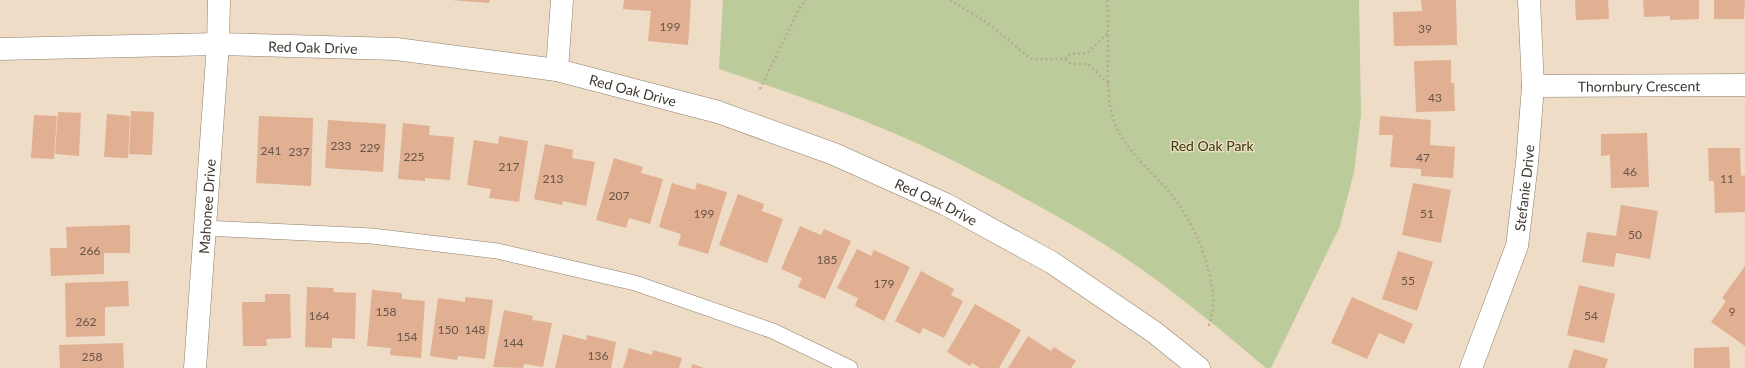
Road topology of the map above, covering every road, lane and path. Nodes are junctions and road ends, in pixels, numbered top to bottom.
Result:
1 (219, 0) edge
2 (562, 0) edge
3 (806, 0) edge
4 (950, 0) edge
5 (1107, 0) edge
6 (1528, 0) edge
7 (1109, 32) junction
8 (218, 44) junction
9 (0, 49) edge
10 (1065, 59) junction
11 (557, 70) junction
12 (1109, 84) junction
13 (1745, 85) edge
14 (1533, 86) junction
15 (760, 89) dead end
16 (204, 228) junction
17 (1208, 327) dead end
18 (1474, 366) edge
19 (195, 368) edge
20 (850, 368) edge
21 (1199, 368) edge

1 - 8 street, Mahonee Drive
2 - 11 street
3 - 15 path
4 - 10 path
5 - 7 path
6 - 14 street, Stefanie Drive
7 - 10 path
7 - 12 path
8 - 9 street, Red Oak Drive
8 - 11 street, Red Oak Drive
8 - 16 street, Mahonee Drive
10 - 12 path
11 - 21 street, Red Oak Drive
12 - 17 path
13 - 14 street, Thornbury Crescent
14 - 18 street, Stefanie Drive
16 - 19 street, Mahonee Drive
16 - 20 lane

